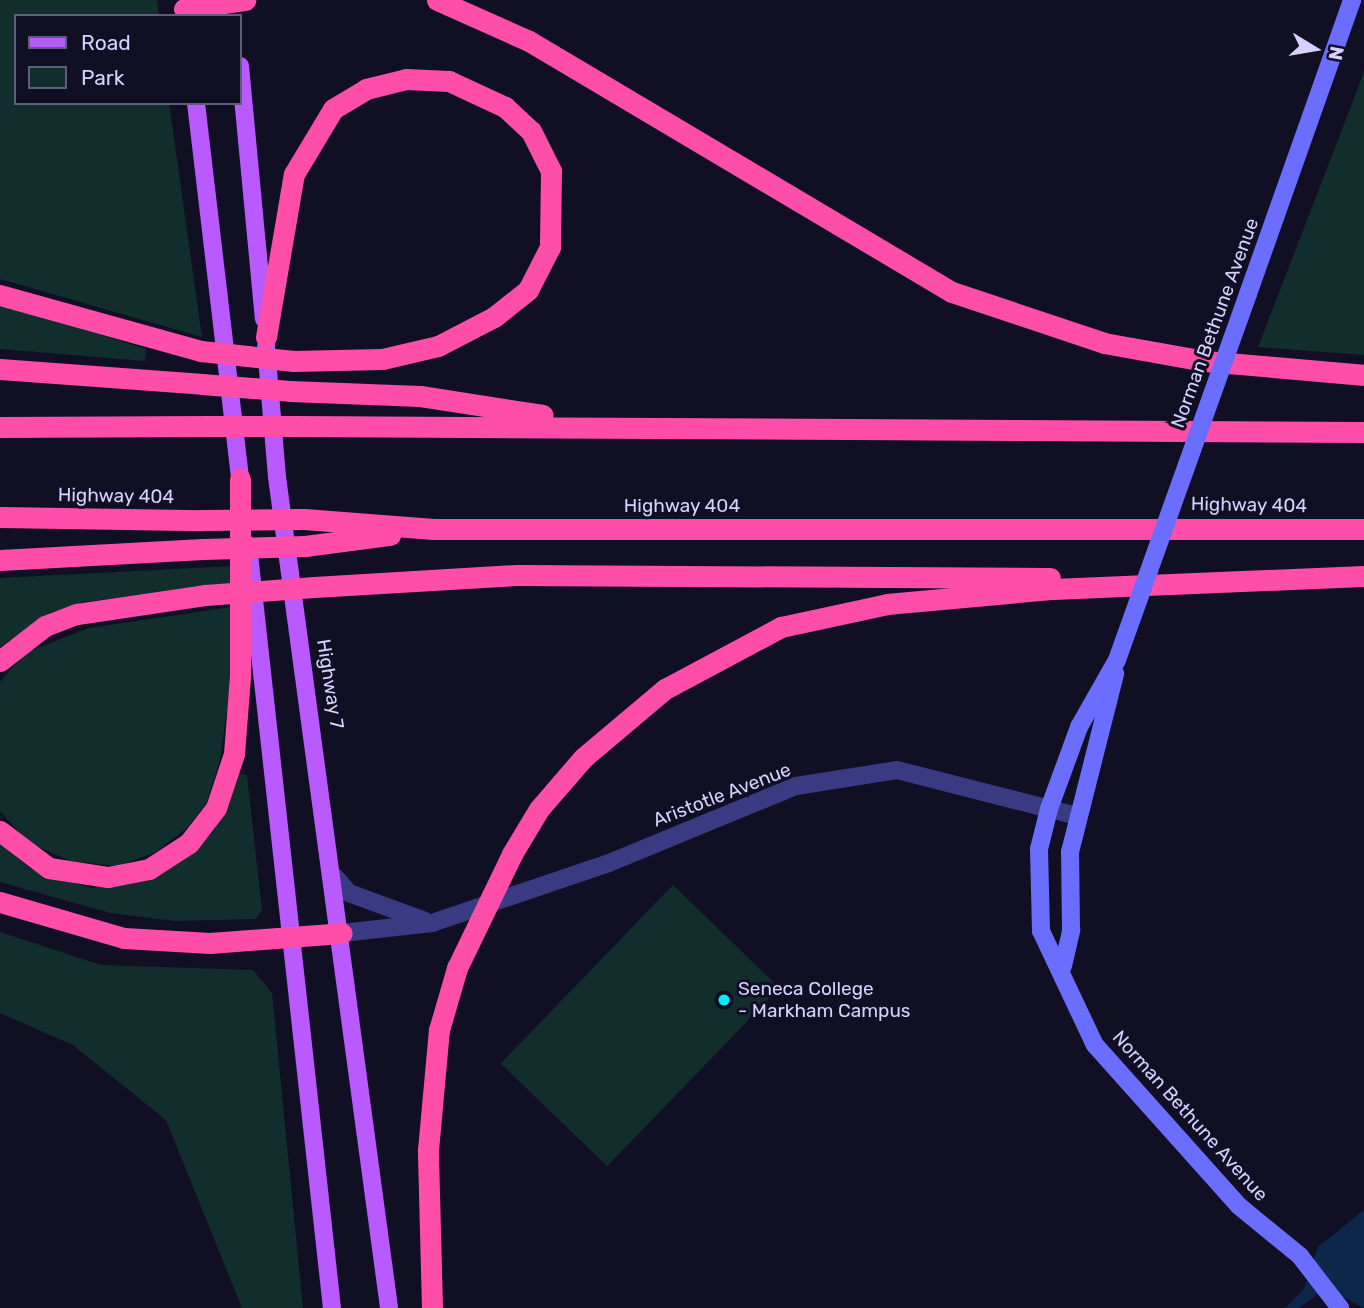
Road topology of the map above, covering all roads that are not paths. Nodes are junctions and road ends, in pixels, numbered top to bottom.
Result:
1 (437, 0) edge
2 (1352, 0) edge
3 (236, 4) edge
4 (184, 8) edge
5 (242, 87) edge
6 (196, 105) edge
7 (0, 295) edge
8 (266, 337) junction
9 (0, 369) edge
10 (1364, 375) edge
11 (611, 425) junction
12 (0, 428) edge
13 (1364, 432) edge
14 (240, 479) junction
15 (0, 517) edge
16 (434, 529) junction
17 (1364, 529) edge
18 (0, 560) edge
19 (1364, 576) edge
20 (1244, 579) junction
21 (1117, 660) junction
22 (0, 661) edge
23 (1049, 809) junction
24 (1077, 816) junction
25 (0, 831) edge
26 (335, 877) junction
27 (0, 902) edge
28 (432, 923) junction
29 (342, 933) junction
30 (291, 935) junction
31 (1062, 967) junction
32 (332, 1308) edge
33 (389, 1308) edge
34 (432, 1308) edge
35 (1340, 1308) edge

1 - 10 highway
2 - 21 street, Norman Bethune Avenue, bridge
3 - 4 highway
5 - 8 main road, Highway 7
6 - 14 main road
7 - 8 highway, bridge
8 - 26 main road, Highway 7
9 - 11 highway, bridge
11 - 12 highway, bridge
11 - 13 highway
14 - 25 highway
14 - 30 main road
15 - 16 highway, Highway 404, bridge
16 - 17 highway, Highway 404
16 - 18 highway, bridge
19 - 20 highway
20 - 22 highway, bridge
20 - 34 highway, bridge
21 - 23 street, Norman Bethune Avenue
21 - 24 street, Norman Bethune Avenue
23 - 24 street, Aristotle Avenue
23 - 28 street, Aristotle Avenue
23 - 31 street, Norman Bethune Avenue
24 - 31 street, Norman Bethune Avenue
26 - 28 street
26 - 29 main road, Highway 7
27 - 30 highway
28 - 29 street, Aristotle Avenue
29 - 30 highway
29 - 33 main road, Highway 7
30 - 32 main road
31 - 35 street, Norman Bethune Avenue

